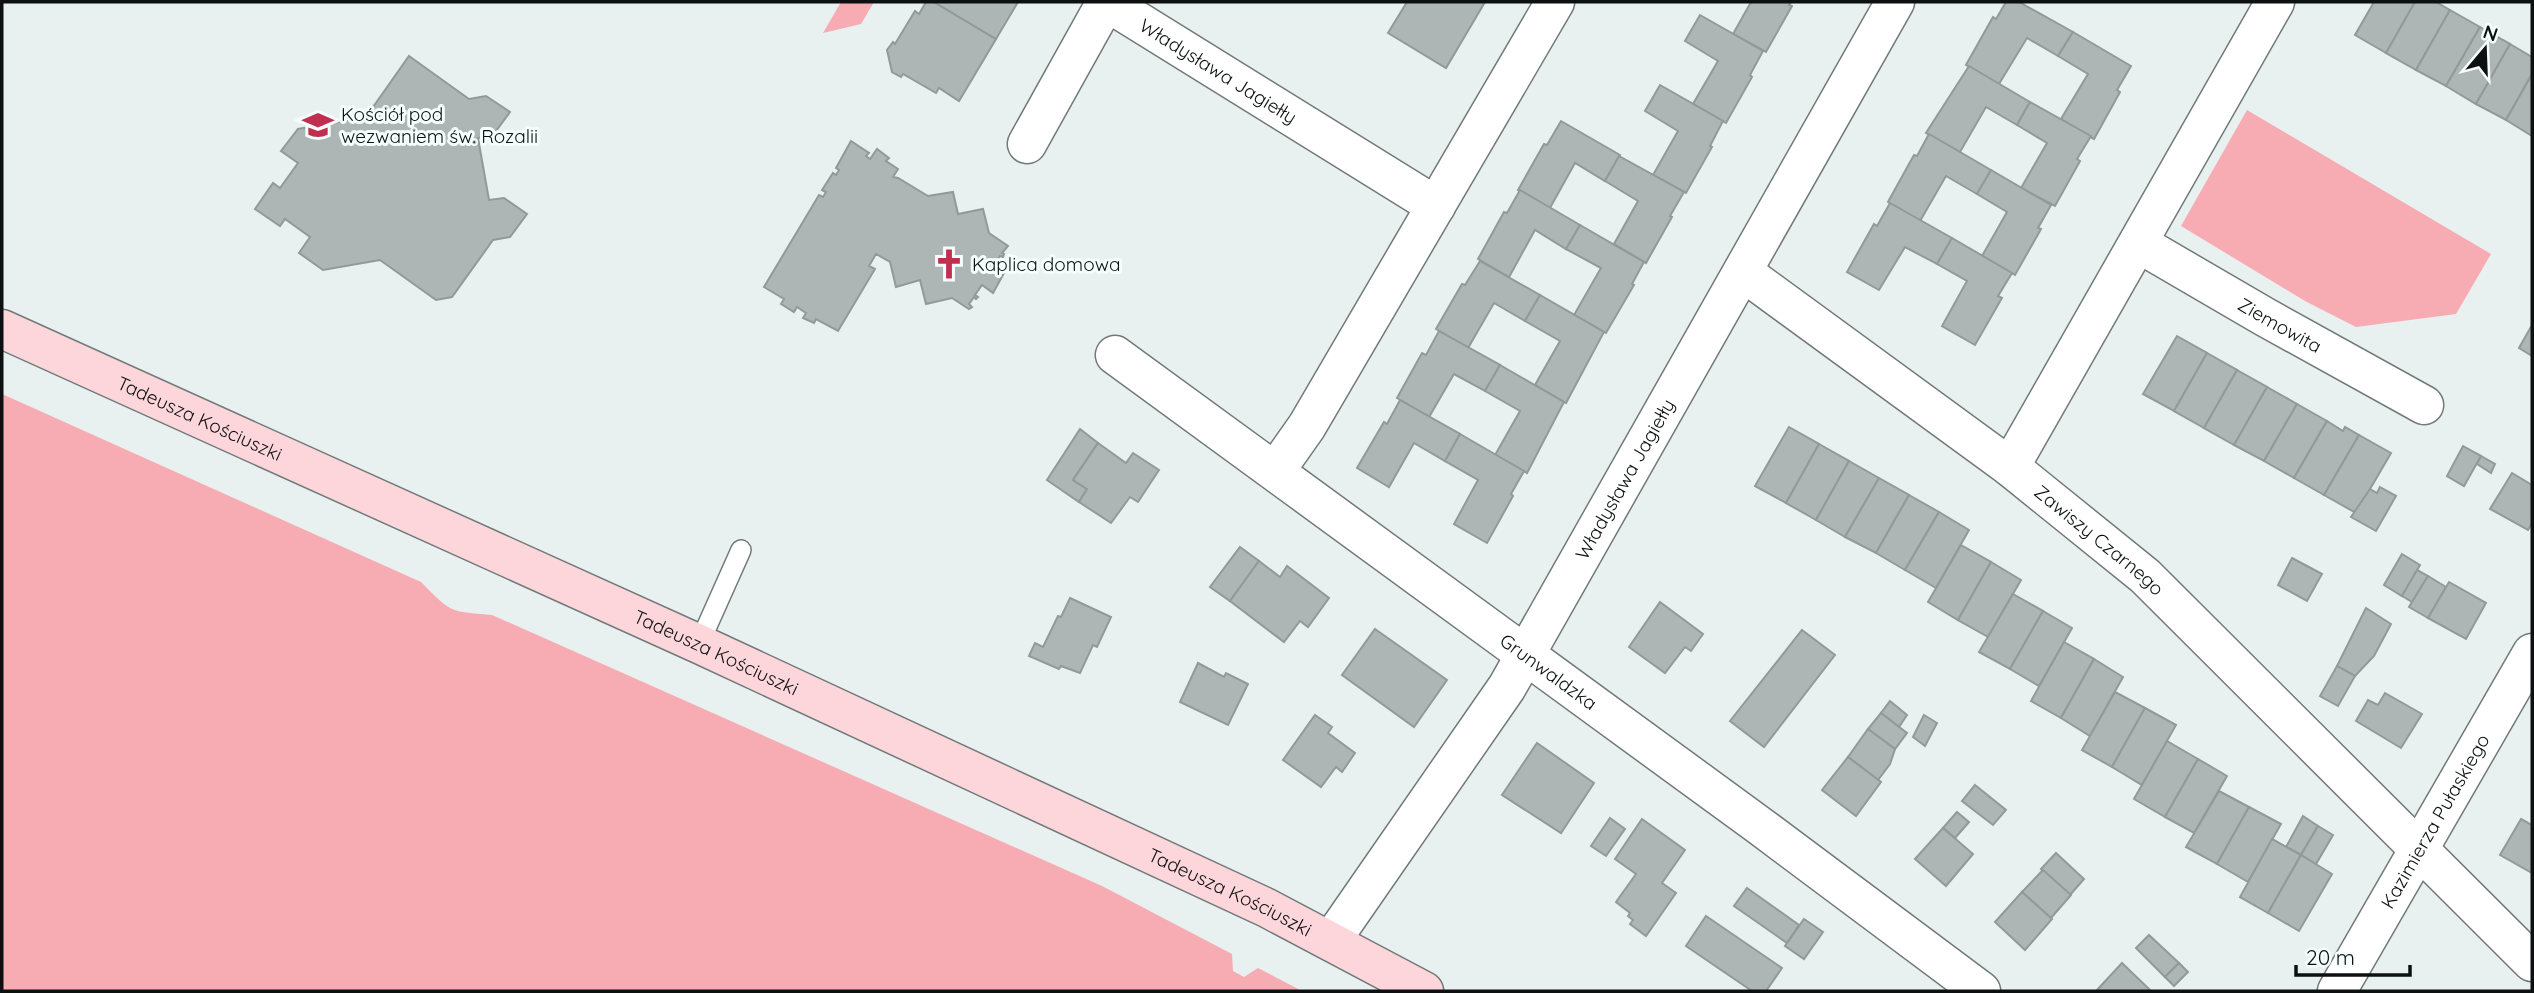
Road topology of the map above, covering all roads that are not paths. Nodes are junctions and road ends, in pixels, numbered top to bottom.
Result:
1 (1107, 2) edge
2 (1555, 2) edge
3 (1895, 2) edge
4 (2275, 2) edge
5 (1027, 144) dead end
6 (1436, 206) junction
7 (2138, 243) junction
8 (1743, 272) junction
9 (2, 329) edge
10 (1115, 355) dead end
11 (2424, 405) dead end
12 (2010, 467) junction
13 (1276, 470) junction
14 (741, 550) dead end
15 (699, 644) junction
16 (2532, 653) edge
17 (1525, 655) junction
18 (2418, 850) junction
19 (1331, 941) junction
20 (2532, 962) edge
21 (1424, 991) edge
22 (1981, 991) edge
23 (2337, 991) edge

1 - 5 street, Władysława Jagiełły
1 - 6 street, Władysława Jagiełły
2 - 6 street
3 - 8 street, Władysława Jagiełły
4 - 7 street
6 - 13 street
7 - 11 street, Ziemowita
7 - 12 street
8 - 12 street, Zawiszy Czarnego
8 - 17 street, Władysława Jagiełły
9 - 15 street, Tadeusza Kościuszki
10 - 13 street, Grunwaldzka
12 - 18 street, Zawiszy Czarnego
13 - 17 street, Grunwaldzka
14 - 15 lane
15 - 19 street, Tadeusza Kościuszki
16 - 18 street, Kazimierza Pułaskiego
17 - 19 street, Władysława Jagiełły
17 - 22 street, Grunwaldzka
18 - 20 street, Zawiszy Czarnego
18 - 23 street, Kazimierza Pułaskiego
19 - 21 street, Tadeusza Kościuszki

